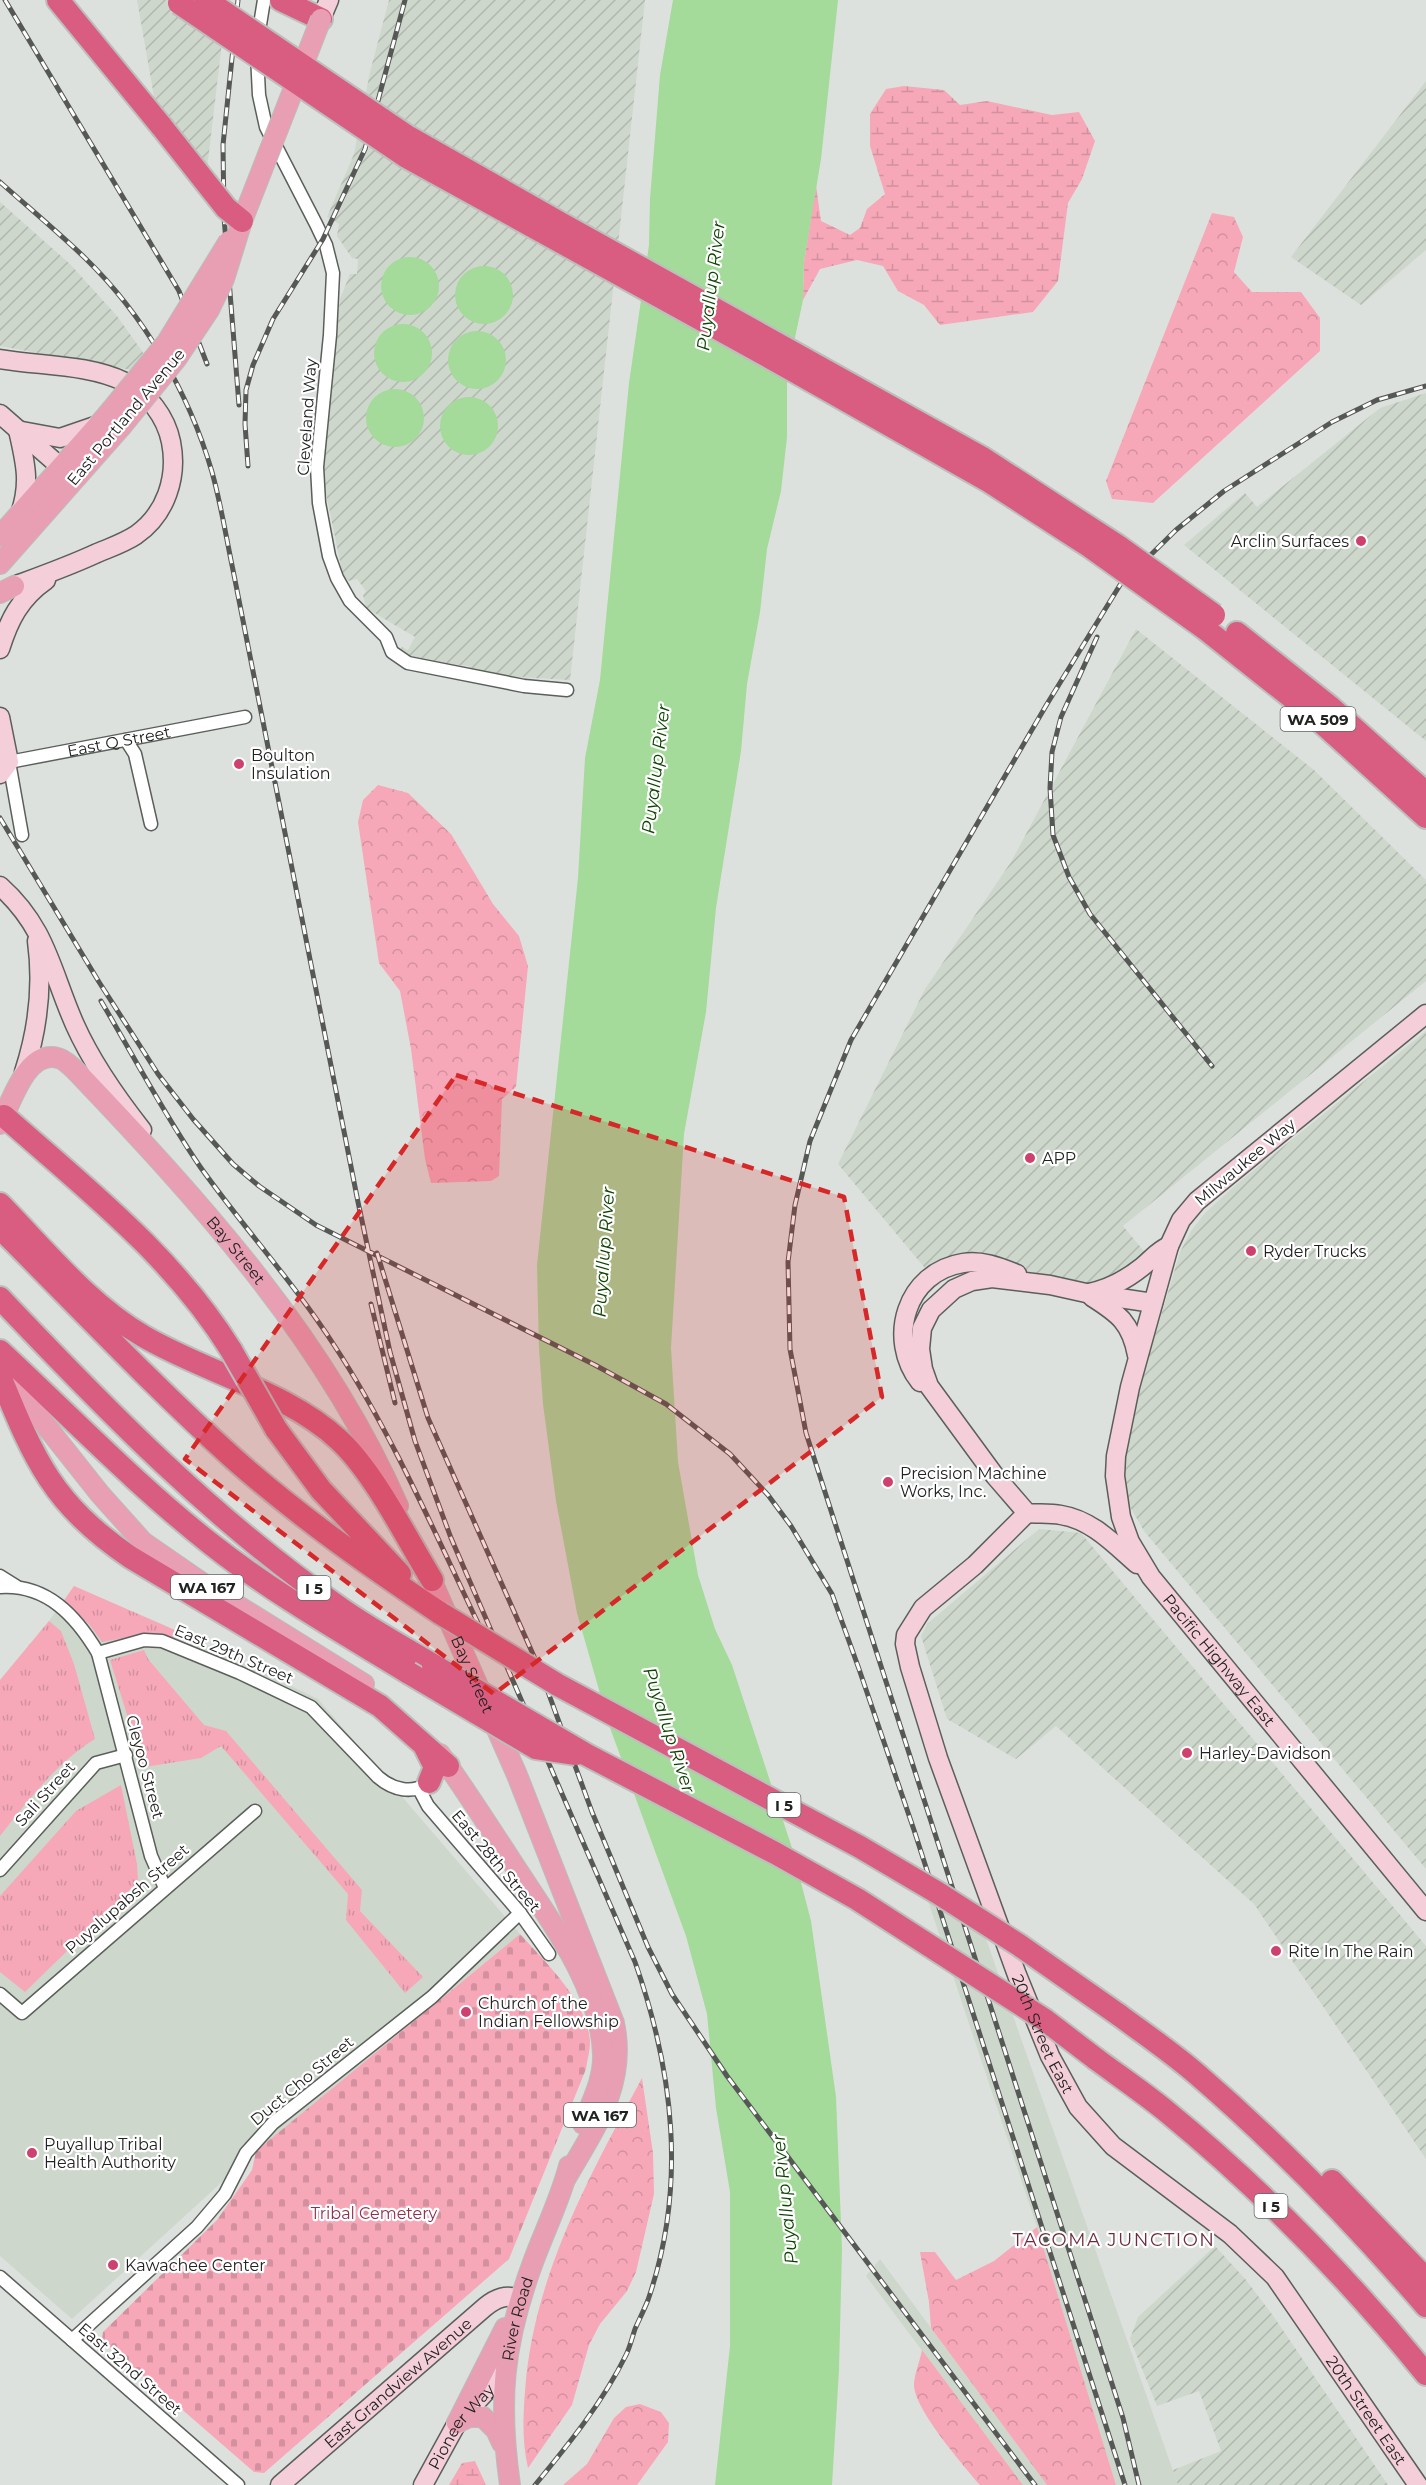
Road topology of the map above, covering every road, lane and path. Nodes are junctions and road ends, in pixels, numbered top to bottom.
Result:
1 (58, 0) edge
2 (175, 0) edge
3 (206, 0) edge
4 (264, 0) edge
5 (281, 0) edge
6 (326, 9) edge
7 (242, 221) junction
8 (0, 359) edge
9 (0, 414) edge
10 (109, 422) junction
11 (18, 430) junction
12 (68, 473) junction
13 (20, 514) junction
14 (0, 536) edge
15 (75, 563) junction
16 (0, 564) edge
17 (7, 590) edge
18 (1209, 621) junction
19 (0, 649) edge
20 (567, 690) dead end
21 (0, 717) edge
22 (244, 717) dead end
23 (126, 740) junction
24 (4, 768) edge
25 (1426, 793) edge
26 (1426, 817) edge
27 (151, 824) dead end
28 (22, 835) dead end
29 (0, 886) edge
30 (34, 924) junction
31 (1426, 1014) edge
32 (14, 1083) edge
33 (1, 1118) edge
34 (0, 1204) edge
35 (200, 1204) junction
36 (0, 1228) edge
37 (1169, 1246) junction
38 (1086, 1293) junction
39 (0, 1298) edge
40 (1153, 1303) junction
41 (0, 1351) edge
42 (1138, 1358) junction
43 (0, 1368) edge
44 (0, 1376) edge
45 (1027, 1513) junction
46 (0, 1576) edge
47 (1151, 1578) junction
48 (432, 1580) junction
49 (16, 1586) junction
50 (0, 1587) edge
51 (440, 1613) junction
52 (98, 1653) junction
53 (419, 1738) junction
54 (126, 1755) junction
55 (587, 1755) junction
56 (448, 1766) junction
57 (424, 1785) junction
58 (463, 1787) junction
59 (255, 1811) dead end
60 (0, 1870) edge
61 (165, 1888) junction
62 (1426, 1911) edge
63 (520, 1913) junction
64 (549, 1954) dead end
65 (0, 1994) edge
66 (1198, 2075) junction
67 (566, 2178) junction
68 (532, 2265) joint
69 (0, 2277) edge
70 (1426, 2279) edge
71 (520, 2299) junction
72 (1426, 2306) edge
73 (72, 2340) junction
74 (504, 2372) junction
75 (1426, 2374) edge
76 (457, 2423) junction
77 (505, 2449) junction
78 (238, 2485) edge
79 (280, 2485) edge
80 (423, 2485) edge
81 (510, 2485) edge
82 (1418, 2485) edge

1 - 7 highway, bridge
2 - 18 highway, WA 509, bridge
3 - 18 highway, WA 509, bridge
4 - 20 street, Cleveland Way
5 - 6 highway
6 - 7 main road, East Portland Avenue, bridge
7 - 10 main road, East Portland Avenue, bridge
8 - 15 street
9 - 11 street
10 - 11 street
10 - 12 main road, East Portland Avenue
11 - 12 street
11 - 13 street
12 - 13 main road, East Portland Avenue
12 - 16 main road, East Portland Avenue
13 - 14 main road, East Portland Avenue
15 - 17 street
15 - 19 street
18 - 25 highway, WA 509
18 - 26 highway, WA 509
21 - 24 street
22 - 23 street, East Q Street
23 - 24 street, East Q Street
23 - 27 street
24 - 28 street
29 - 30 street, Bay Street
30 - 32 street
30 - 35 street, Bay Street
31 - 37 street, Milwaukee Way
32 - 33 main road
32 - 35 main road, Bay Street
33 - 51 highway, bridge
34 - 48 highway
35 - 48 main road, Bay Street
36 - 51 highway, I 5
37 - 38 street
37 - 40 street, Milwaukee Way
38 - 40 street
38 - 42 street
38 - 45 street
39 - 55 highway, I 5, bridge
40 - 42 street, Milwaukee Way
41 - 55 highway, bridge
42 - 47 street, Milwaukee Way
43 - 56 main road, Bay Street / WA 167
44 - 53 highway
45 - 47 street
45 - 82 street, 20th Street East
46 - 49 street
47 - 62 street, Pacific Highway East
48 - 67 main road, Bay Street / WA 167
49 - 50 street
49 - 52 street
51 - 66 highway, I 5, bridge
52 - 54 street, Cleyoo Street
52 - 57 street, East 29th Street
53 - 56 highway
53 - 57 highway
54 - 60 street, Sali Street
54 - 61 street, Cleyoo Street
55 - 75 highway, I 5, bridge
56 - 58 main road, Bay Street / WA 167
57 - 58 main road
57 - 63 street, East 28th Street
58 - 67 main road, Bay Street / WA 167
59 - 61 street, Puyalupabsh Street
61 - 65 street, Puyalupabsh Street
63 - 64 street, East 28th Street
63 - 73 street, Duct Cho Street
66 - 70 highway
66 - 72 highway, I 5
67 - 68 main road, Bay Street / WA 167
68 - 71 main road, River Road / WA 167
69 - 73 street, East 32nd Street
71 - 74 main road, River Road / WA 167
71 - 76 main road
71 - 79 street, East Grandview Avenue
73 - 78 street, East 32nd Street
74 - 76 street, Pioneer Way
74 - 77 main road, WA 167
76 - 77 main road
76 - 80 street, Pioneer Way
77 - 81 main road, WA 167

